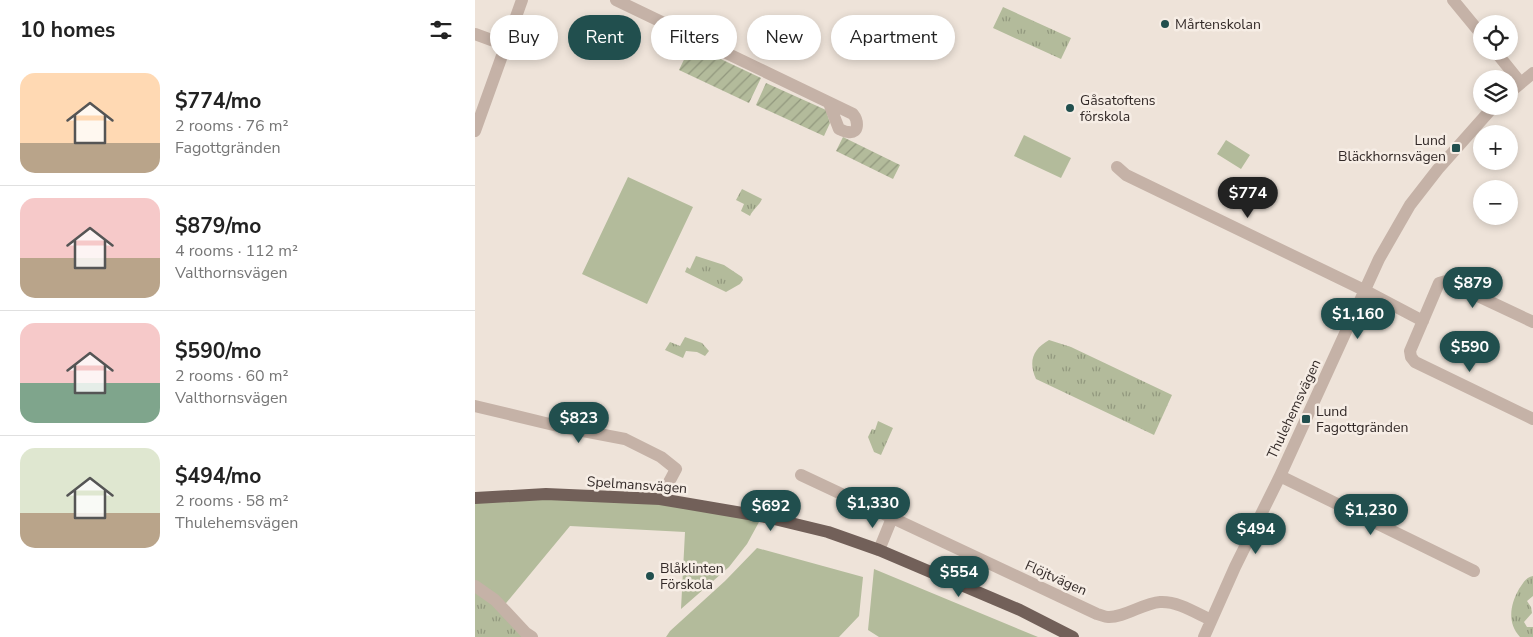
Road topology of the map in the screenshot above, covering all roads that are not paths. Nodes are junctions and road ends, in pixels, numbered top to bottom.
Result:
1 (522, 0) edge
2 (616, 0) edge
3 (1453, 0) edge
4 (516, 15) edge
5 (1473, 24) edge
6 (475, 34) edge
7 (490, 40) edge
8 (500, 60) edge
9 (1502, 60) edge
10 (1533, 73) edge
11 (1520, 82) joint
12 (829, 103) dead end
13 (1486, 115) edge
14 (475, 131) edge
15 (1117, 167) dead end
16 (1366, 291) junction
17 (1423, 321) junction
18 (1533, 322) edge
19 (475, 406) edge
20 (1533, 419) edge
21 (801, 475) dead end
22 (1280, 476) junction
23 (475, 498) edge
24 (660, 499) junction
25 (892, 518) junction
26 (879, 550) junction
27 (1474, 571) dead end
28 (475, 586) edge
29 (1211, 620) junction
30 (533, 637) edge
31 (1073, 637) edge
32 (1204, 637) edge

1 - 4 street
2 - 12 street
3 - 5 street
6 - 7 street
8 - 14 street
9 - 11 street
10 - 11 street
13 - 16 street, Thulehemsvägen
15 - 16 street
16 - 17 street
16 - 22 street, Thulehemsvägen
17 - 18 street
17 - 20 street
19 - 24 street
21 - 25 street, Flöjtvägen
22 - 27 street
22 - 29 street, Thulehemsvägen
23 - 24 main road, Spelmansvägen
24 - 26 main road, Spelmansvägen
25 - 26 street
25 - 29 street, Flöjtvägen
26 - 31 main road, Spelmansvägen
28 - 30 street
29 - 32 street, Thulehemsvägen

